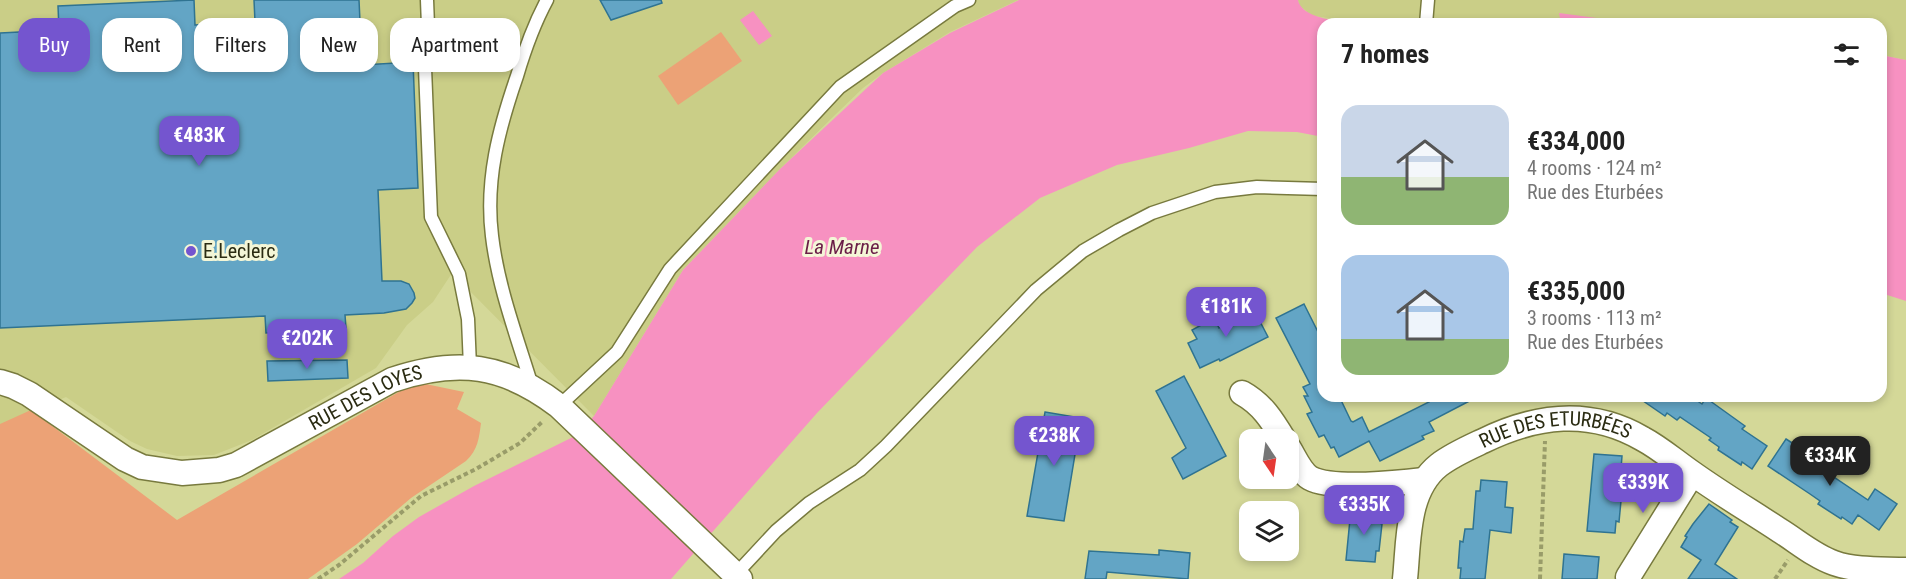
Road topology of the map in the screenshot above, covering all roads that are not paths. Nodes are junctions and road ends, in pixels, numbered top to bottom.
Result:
1 (427, 0) edge
2 (548, 0) edge
3 (969, 0) edge
4 (1317, 189) edge
5 (470, 368) junction
6 (0, 382) edge
7 (532, 387) junction
8 (1242, 393) dead end
9 (559, 406) junction
10 (1277, 429) edge
11 (1299, 464) edge
12 (1692, 474) junction
13 (1424, 480) junction
14 (1906, 570) edge
15 (1865, 573) edge
16 (738, 577) edge
17 (1628, 577) dead end
18 (1405, 579) edge

1 - 5 lane
2 - 7 lane
3 - 9 lane
4 - 16 lane
5 - 6 street, RUE DES LOYES
5 - 7 street, RUE DES LOYES
7 - 9 street, RUE DES LOYES
8 - 10 street
9 - 16 street, RUE DES LOYES
11 - 13 street
12 - 13 street, RUE DES ETURBÉES
12 - 15 street, RUE DES ETURBÉES
12 - 17 street
13 - 18 street, RUE DES ETURBÉES
14 - 15 street, RUE DES ETURBÉES

